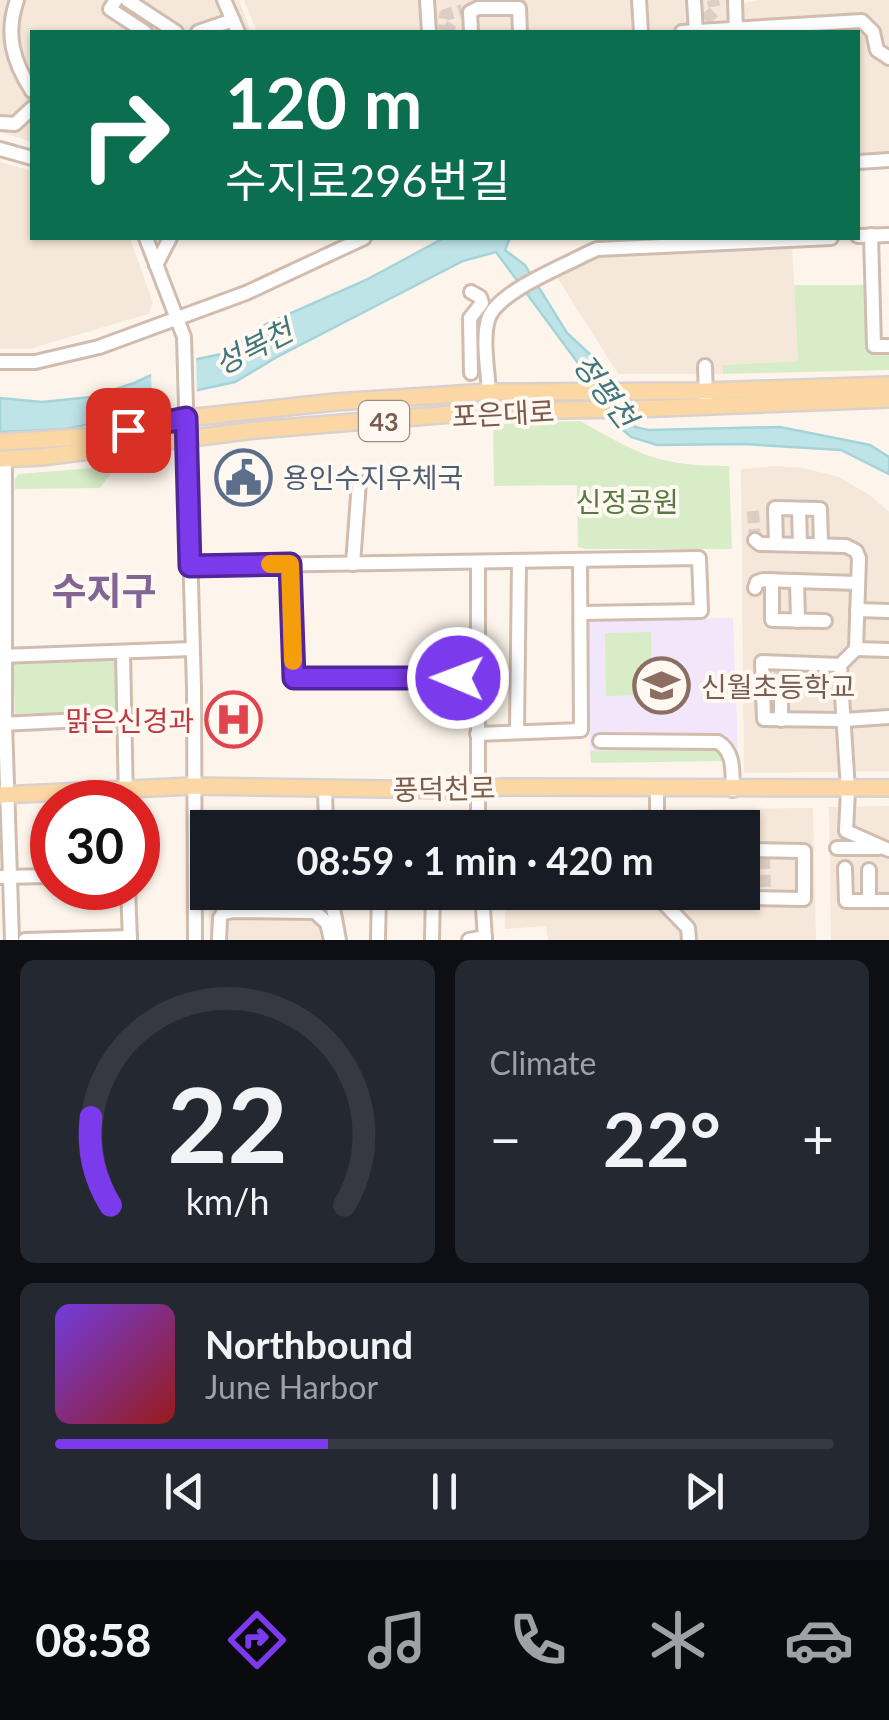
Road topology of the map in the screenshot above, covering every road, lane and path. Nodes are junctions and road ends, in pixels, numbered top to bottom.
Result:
1 (17, 0) edge
2 (116, 0) edge
3 (127, 0) edge
4 (224, 0) edge
5 (427, 0) edge
6 (639, 0) edge
7 (694, 0) edge
8 (735, 0) edge
9 (236, 26) edge
10 (142, 30) edge
11 (173, 30) edge
12 (211, 30) edge
13 (429, 30) edge
14 (471, 30) edge
15 (520, 30) edge
16 (641, 30) edge
17 (696, 30) edge
18 (736, 30) edge
19 (749, 30) edge
20 (6, 48) edge
21 (889, 58) edge
22 (30, 83) edge
23 (30, 110) edge
24 (0, 122) edge
25 (0, 150) edge
26 (30, 158) edge
27 (889, 160) edge
28 (860, 162) edge
29 (889, 234) edge
30 (864, 236) edge
31 (147, 240) edge
32 (169, 240) edge
33 (360, 240) edge
34 (788, 240) edge
35 (156, 265) junction
36 (472, 292) dead end
37 (177, 316) junction
38 (487, 341) junction
39 (470, 342) junction
40 (889, 346) edge
41 (0, 362) edge
42 (705, 366) dead end
43 (471, 373) dead end
44 (889, 385) edge
45 (489, 392) junction
46 (889, 398) edge
47 (706, 399) junction
48 (186, 418) junction
49 (187, 440) junction
50 (0, 442) edge
51 (2, 459) edge
52 (359, 482) dead end
53 (799, 508) junction
54 (755, 540) dead end
55 (776, 544) junction
56 (800, 544) junction
57 (3, 545) edge
58 (821, 545) junction
59 (580, 561) junction
60 (478, 562) junction
61 (519, 562) junction
62 (290, 564) junction
63 (353, 564) junction
64 (190, 566) junction
65 (772, 580) junction
66 (798, 580) junction
67 (858, 583) junction
68 (755, 588) dead end
69 (857, 610) junction
70 (889, 611) edge
71 (581, 614) junction
72 (798, 621) junction
73 (825, 621) dead end
74 (192, 649) junction
75 (856, 649) junction
76 (889, 650) edge
77 (123, 652) junction
78 (3, 656) edge
79 (840, 665) junction
80 (477, 678) junction
81 (781, 701) tunnel mouth
82 (889, 717) edge
83 (124, 718) junction
84 (781, 720) junction
85 (844, 720) junction
86 (2, 724) edge
87 (516, 731) junction
88 (477, 734) junction
89 (600, 742) dead end
90 (126, 780) edge
91 (193, 786) junction
92 (325, 788) junction
93 (476, 788) junction
94 (889, 788) edge
95 (657, 789) junction
96 (733, 790) junction
97 (848, 790) junction
98 (160, 791) edge
99 (4, 795) edge
100 (30, 795) edge
101 (326, 810) edge
102 (477, 810) edge
103 (657, 810) edge
104 (837, 848) dead end
105 (886, 849) edge
106 (746, 850) edge
107 (845, 868) dead end
108 (869, 870) dead end
109 (6, 877) edge
110 (870, 901) junction
111 (889, 901) edge
112 (129, 910) edge
113 (333, 910) edge
114 (379, 910) edge
115 (433, 910) edge
116 (483, 910) edge
117 (672, 910) edge
118 (130, 938) edge
119 (485, 938) edge
120 (12, 940) edge
121 (25, 940) edge
122 (196, 940) edge
123 (219, 940) edge
124 (330, 940) edge
125 (339, 940) edge
126 (378, 940) edge
127 (432, 940) edge
128 (469, 940) edge
129 (688, 940) edge

1 - 20 street
2 - 10 street
3 - 11 street
4 - 9 street
5 - 13 street
6 - 16 street
7 - 17 street
8 - 18 street
9 - 12 street
14 - 15 street
19 - 21 street
20 - 22 street
23 - 24 street
25 - 26 street
27 - 28 street
29 - 30 street
30 - 40 street
31 - 35 street
32 - 35 street
33 - 37 street
34 - 38 street
35 - 37 street
36 - 39 street
37 - 41 street
37 - 48 street
38 - 39 street
38 - 45 street
39 - 43 street
42 - 47 street
44 - 47 main road, 포은대로 / 43
45 - 47 main road, 포은대로 / 43
45 - 48 main road, 포은대로 / 43
46 - 47 main road, 포은대로 / 43
47 - 49 main road, 포은대로 / 43
48 - 49 street
48 - 50 main road, 포은대로 / 43
49 - 51 main road, 포은대로 / 43
49 - 64 street
51 - 57 street
52 - 63 street
53 - 55 street
53 - 56 street
53 - 58 street
54 - 55 street
55 - 56 street
56 - 58 street
57 - 78 street
58 - 67 street
59 - 61 street
59 - 71 street
59 - 71 street
60 - 61 street
60 - 63 street
60 - 80 street
61 - 87 street
62 - 63 street
62 - 64 street
62 - 80 street
64 - 74 street
65 - 66 street
65 - 68 street
65 - 72 street
66 - 67 street
66 - 72 street
67 - 69 street
69 - 70 street
69 - 75 street
71 - 87 street
72 - 73 street
74 - 77 street
74 - 91 street
75 - 76 street
75 - 79 street
77 - 78 street
77 - 83 street
78 - 86 street
79 - 84 street
79 - 85 street
80 - 88 street
81 - 84 street
82 - 85 street
83 - 86 street
83 - 90 street
84 - 85 street
85 - 97 street
86 - 99 street
87 - 88 street
88 - 93 street
89 - 96 street
91 - 92 main road, 풍덕천로
91 - 98 main road, 풍덕천로
91 - 122 street
92 - 93 main road, 풍덕천로
92 - 101 street
93 - 95 main road, 풍덕천로
93 - 102 street
94 - 97 main road, 풍덕천로
95 - 96 main road, 풍덕천로
95 - 103 street
96 - 97 main road, 풍덕천로
97 - 105 street
99 - 100 main road, 풍덕천로
99 - 109 street
104 - 105 street
106 - 106 street
107 - 110 street
108 - 110 street
109 - 120 street
110 - 111 street
112 - 118 street
113 - 125 street
114 - 126 street
115 - 127 street
116 - 119 street
117 - 129 street
118 - 121 street
119 - 128 street
123 - 124 street

